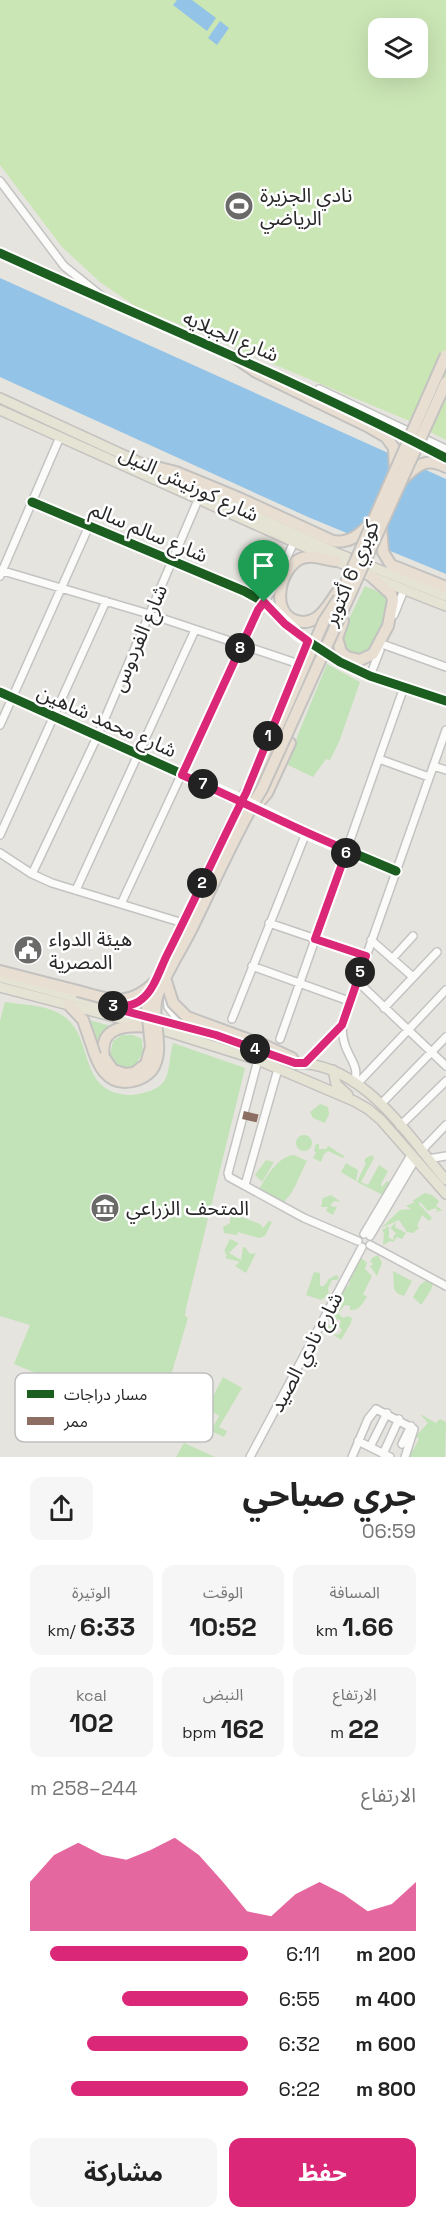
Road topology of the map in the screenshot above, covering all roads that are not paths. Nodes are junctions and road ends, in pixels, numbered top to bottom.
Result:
1 (0, 181) edge
2 (0, 253) edge
3 (111, 304) junction
4 (446, 355) edge
5 (233, 356) junction
6 (253, 364) junction
7 (446, 382) edge
8 (0, 398) edge
9 (0, 410) edge
10 (60, 437) junction
11 (446, 448) edge
12 (446, 458) edge
13 (148, 465) junction
14 (446, 467) edge
15 (395, 470) junction
16 (402, 480) junction
17 (198, 500) junction
18 (32, 502) junction
19 (377, 524) junction
20 (89, 526) junction
21 (294, 542) junction
22 (172, 561) junction
23 (336, 561) junction
24 (1, 572) edge
25 (372, 577) junction
26 (350, 584) junction
27 (61, 587) junction
28 (446, 587) edge
29 (404, 590) junction
30 (446, 596) edge
31 (339, 598) junction
32 (106, 601) junction
33 (264, 602) junction
34 (446, 606) edge
35 (341, 613) junction
36 (148, 614) junction
37 (195, 630) junction
38 (308, 641) junction
39 (241, 645) junction
40 (380, 647) junction
41 (326, 653) junction
42 (299, 664) junction
43 (446, 667) edge
44 (370, 676) junction
45 (404, 687) junction
46 (0, 692) edge
47 (12, 698) junction
48 (446, 701) edge
49 (54, 717) junction
50 (0, 725) edge
51 (446, 730) edge
52 (97, 737) junction
53 (138, 755) junction
54 (379, 759) junction
55 (434, 766) junction
56 (446, 770) edge
57 (182, 775) junction
58 (429, 777) junction
59 (244, 797) junction
60 (255, 807) junction
61 (306, 833) junction
62 (0, 835) edge
63 (347, 850) junction
64 (0, 853) edge
65 (396, 871) junction
66 (32, 874) junction
67 (76, 890) junction
68 (121, 904) junction
69 (183, 923) junction
70 (269, 923) junction
71 (413, 936) dead end
72 (315, 939) junction
73 (371, 940) junction
74 (437, 952) dead end
75 (366, 956) junction
76 (392, 959) junction
77 (252, 966) junction
78 (161, 967) junction
79 (0, 970) edge
80 (413, 977) junction
81 (164, 978) junction
82 (357, 981) junction
83 (299, 984) junction
84 (0, 985) edge
85 (446, 990) edge
86 (350, 1001) junction
87 (69, 1005) junction
88 (106, 1006) junction
89 (384, 1008) junction
90 (232, 1019) dead end
91 (342, 1025) junction
92 (183, 1026) junction
93 (153, 1027) junction
94 (408, 1030) junction
95 (446, 1037) edge
96 (280, 1039) dead end
97 (431, 1052) junction
98 (258, 1060) junction
99 (300, 1063) junction
100 (446, 1066) edge
101 (278, 1069) junction
102 (333, 1070) junction
103 (446, 1081) edge
104 (356, 1084) junction
105 (354, 1101) junction
106 (381, 1104) junction
107 (446, 1125) edge
108 (400, 1126) junction
109 (422, 1151) junction
110 (446, 1156) edge
111 (413, 1157) junction
112 (428, 1159) junction
113 (446, 1180) edge
114 (245, 1185) junction
115 (446, 1194) edge
116 (367, 1235) junction
117 (363, 1244) junction
118 (446, 1286) edge
119 (387, 1413) junction
120 (399, 1419) junction
121 (413, 1429) junction
122 (358, 1441) junction
123 (402, 1444) dead end
124 (371, 1448) junction
125 (387, 1456) edge
126 (250, 1457) edge
127 (352, 1457) edge
128 (369, 1457) edge
129 (405, 1457) edge

1 - 3 street
2 - 3 street, شارع الجبلايه
3 - 5 street, شارع الجبلايه
4 - 15 highway, كوبري 6 أكتوبر, bridge
5 - 6 street, شارع الجبلايه
5 - 15 highway
6 - 11 street, شارع الجبلايه
6 - 12 street, شارع الجبلايه
7 - 16 highway, كوبري 6 أكتوبر, bridge
8 - 13 main road, شارع كورنيش النيل
9 - 10 main road, شارع كورنيش النيل
10 - 17 main road, شارع كورنيش النيل
10 - 18 street
13 - 19 highway
13 - 30 main road, شارع كورنيش النيل
14 - 16 highway
15 - 19 highway, كوبري 6 أكتوبر, bridge
16 - 19 highway, كوبري 6 أكتوبر, bridge
17 - 21 main road, شارع كورنيش النيل
17 - 22 street, شارع الفردوس
18 - 20 street, شارع سالم سالم
18 - 24 street
19 - 26 highway, كوبري 6 أكتوبر, bridge
19 - 28 highway
20 - 22 street, شارع سالم سالم
20 - 27 street
21 - 23 main road, شارع كورنيش النيل
21 - 33 street
22 - 33 street, شارع سالم سالم
22 - 36 street, شارع الفردوس
23 - 25 main road, شارع كورنيش النيل
23 - 26 highway, bridge
24 - 27 street
25 - 29 main road, شارع كورنيش النيل
25 - 40 highway
26 - 31 highway, كوبري 6 أكتوبر, bridge
26 - 35 highway, كوبري 6 أكتوبر, bridge
26 - 40 highway, bridge
27 - 32 street
27 - 47 street
29 - 34 main road, شارع كورنيش النيل
29 - 40 street
31 - 59 highway, bridge
31 - 81 highway, كوبري 6 أكتوبر, bridge
32 - 36 street
32 - 49 street
33 - 38 street, شارع سالم سالم
33 - 39 street
35 - 60 highway, bridge
35 - 81 highway, كوبري 6 أكتوبر, bridge
36 - 37 street
36 - 52 street, شارع الفردوس
37 - 39 street
37 - 53 street
38 - 41 street, شارع سالم سالم
38 - 42 street
39 - 42 street
39 - 57 street
40 - 43 street
40 - 44 street
41 - 44 street, شارع سالم سالم
41 - 60 street
42 - 59 street
44 - 45 street, شارع سالم سالم
45 - 48 street, شارع سالم سالم
45 - 54 street
46 - 47 street, شارع محمد شاهين
47 - 49 street, شارع محمد شاهين
47 - 50 street
49 - 52 street, شارع محمد شاهين
49 - 62 street
51 - 55 street
52 - 53 street, شارع محمد شاهين
52 - 66 street, شارع الفردوس
53 - 57 street, شارع محمد شاهين
53 - 67 street
54 - 58 street
54 - 63 street
55 - 56 street
55 - 58 street
57 - 59 street, شارع محمد شاهين
57 - 68 street
58 - 65 street
59 - 60 street, شارع محمد شاهين
59 - 69 street
60 - 61 street, شارع محمد شاهين
60 - 81 street
61 - 63 street, شارع محمد شاهين
61 - 70 street
63 - 65 street, شارع محمد شاهين
63 - 72 street
64 - 66 street
65 - 73 street
66 - 67 street
67 - 68 street
68 - 69 street
69 - 78 street
70 - 72 street
70 - 77 street
71 - 76 street
72 - 75 street
72 - 83 street
73 - 75 street
73 - 76 street
74 - 80 street
75 - 82 street
76 - 80 street
77 - 83 street
77 - 90 street
78 - 81 street
78 - 88 street
79 - 81 highway, bridge
80 - 89 street
81 - 87 highway, bridge
81 - 92 street
81 - 93 highway, bridge
81 - 99 highway, bridge
82 - 86 street
82 - 89 street
83 - 86 street
83 - 96 street
84 - 87 main road
84 - 88 main road
85 - 94 street
86 - 91 street
87 - 93 main road
88 - 92 main road
89 - 94 street
91 - 99 street
91 - 104 street
92 - 99 main road
93 - 98 main road
94 - 97 street
94 - 104 street
95 - 97 street
97 - 100 street
97 - 106 street
98 - 101 main road
98 - 114 street
99 - 102 main road
101 - 105 main road
101 - 114 street
102 - 104 main road
102 - 105 main road
103 - 108 street
104 - 106 main road
105 - 111 main road
106 - 108 main road
107 - 109 street
108 - 109 main road
109 - 112 main road
110 - 112 street
111 - 115 main road
111 - 116 street
112 - 113 main road
114 - 117 street
116 - 117 street, شارع نادي الصيد
116 - 117 street
117 - 118 street
117 - 126 street, شارع نادي الصيد
119 - 120 street
119 - 122 street
119 - 124 street
120 - 121 street
120 - 125 street
121 - 123 street
121 - 129 street
122 - 124 street
122 - 127 street
124 - 125 street
124 - 128 street

